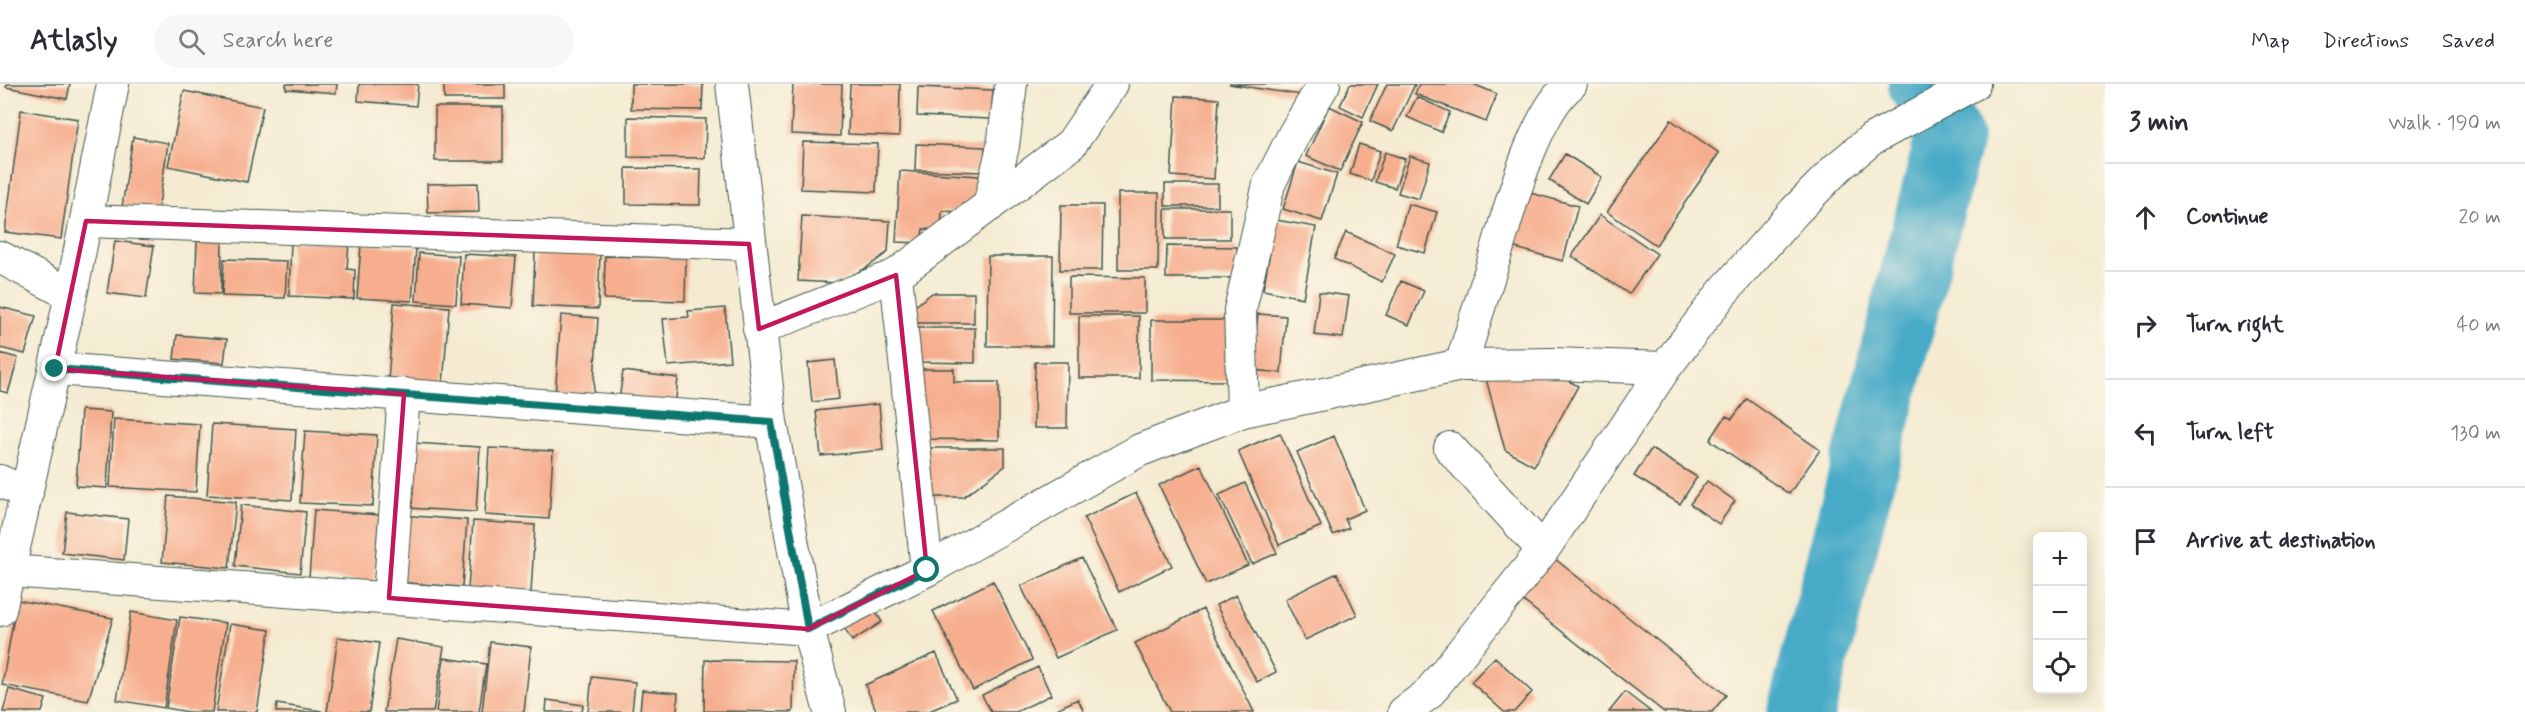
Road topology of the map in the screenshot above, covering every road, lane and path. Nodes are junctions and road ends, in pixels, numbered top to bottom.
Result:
1 (113, 84) edge
2 (732, 84) edge
3 (1011, 84) edge
4 (1112, 84) edge
5 (1324, 84) edge
6 (1571, 84) edge
7 (1974, 84) edge
8 (989, 206) junction
9 (86, 221) junction
10 (749, 244) junction
11 (0, 258) edge
12 (896, 275) junction
13 (71, 295) junction
14 (759, 329) junction
15 (1461, 365) junction
16 (1665, 368) junction
17 (55, 369) junction
18 (404, 394) junction
19 (1243, 411) junction
20 (771, 422) junction
21 (1450, 448) dead end
22 (14, 487) edge
23 (1543, 550) junction
24 (927, 570) junction
25 (9, 571) junction
26 (389, 598) junction
27 (0, 610) edge
28 (808, 629) junction
29 (830, 712) edge
30 (1404, 712) edge

1 - 9 street
2 - 10 street
3 - 8 street
4 - 8 street
5 - 19 street
6 - 15 street
7 - 16 street
8 - 12 street
9 - 10 street
9 - 13 street
10 - 14 street
11 - 13 street
12 - 14 street
12 - 24 street
13 - 17 street
14 - 20 street
15 - 16 street
15 - 19 street
16 - 23 street
17 - 18 street
17 - 22 street
18 - 20 street
18 - 26 street
19 - 24 street
20 - 28 street
21 - 23 street
22 - 25 street
23 - 30 street
24 - 28 street
25 - 26 street
25 - 27 street
26 - 28 street
28 - 29 street

